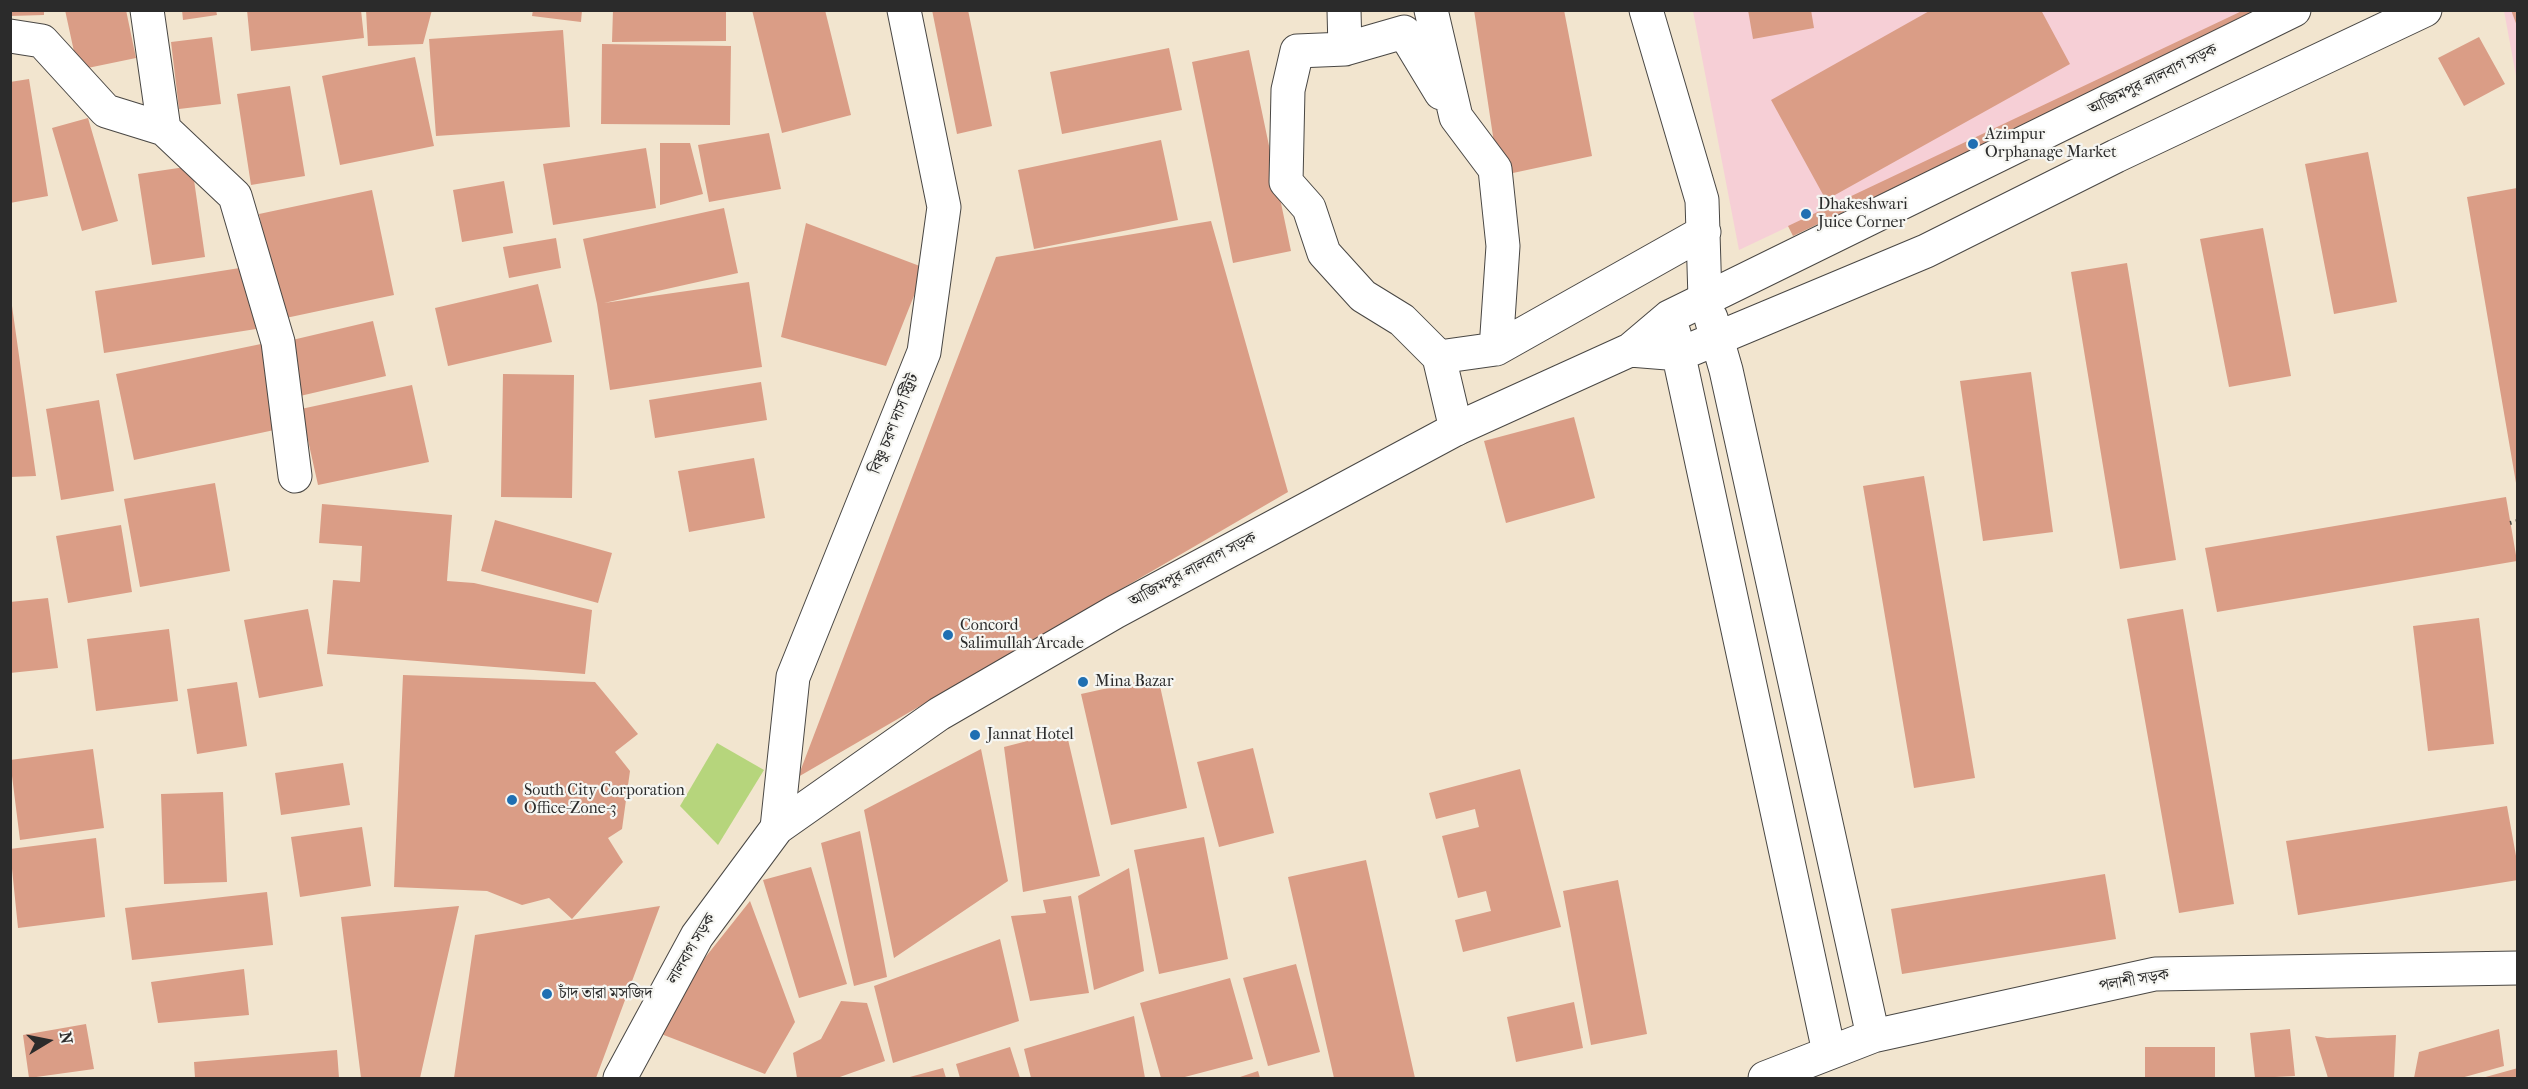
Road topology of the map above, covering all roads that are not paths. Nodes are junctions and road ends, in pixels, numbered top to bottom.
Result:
1 (147, 10) edge
2 (904, 10) edge
3 (1344, 10) edge
4 (1431, 10) edge
5 (1646, 10) edge
6 (2294, 10) edge
7 (2425, 10) edge
8 (10, 36) edge
9 (1345, 49) junction
10 (1456, 117) junction
11 (164, 129) junction
12 (1704, 232) junction
13 (1705, 299) junction
14 (1670, 317) junction
15 (1717, 340) junction
16 (1496, 349) junction
17 (1630, 350) junction
18 (1680, 354) junction
19 (1439, 357) junction
20 (1456, 429) junction
21 (294, 477) dead end
22 (777, 828) junction
23 (2517, 968) edge
24 (1873, 1036) junction
25 (1829, 1052) junction
26 (620, 1078) edge
27 (1765, 1078) edge

1 - 11 main road
2 - 22 main road, বিষ্ণু চরণ দাস স্ট্রিট
3 - 9 main road
4 - 10 main road
5 - 12 main road
6 - 13 main road, আজিমপুর-লালবাগ সড়ক
7 - 15 main road
8 - 11 main road
9 - 10 main road
9 - 19 main road
10 - 16 main road
11 - 21 main road
12 - 13 main road
12 - 16 main road
13 - 14 main road, আজিমপুর-লালবাগ সড়ক
13 - 15 main road
14 - 17 main road, আজিমপুর-লালবাগ সড়ক
14 - 18 main road
15 - 18 main road
15 - 24 main road
16 - 19 main road
17 - 18 main road, আজিমপুর-লালবাগ সড়ক
17 - 20 main road, আজিমপুর-লালবাগ সড়ক
18 - 25 main road
19 - 20 main road
20 - 22 main road, আজিমপুর-লালবাগ সড়ক
22 - 26 main road, লালবাগ সড়ক
23 - 24 main road, পলাশী সড়ক
24 - 25 main road, পলাশী সড়ক
25 - 27 main road, পলাশী সড়ক

